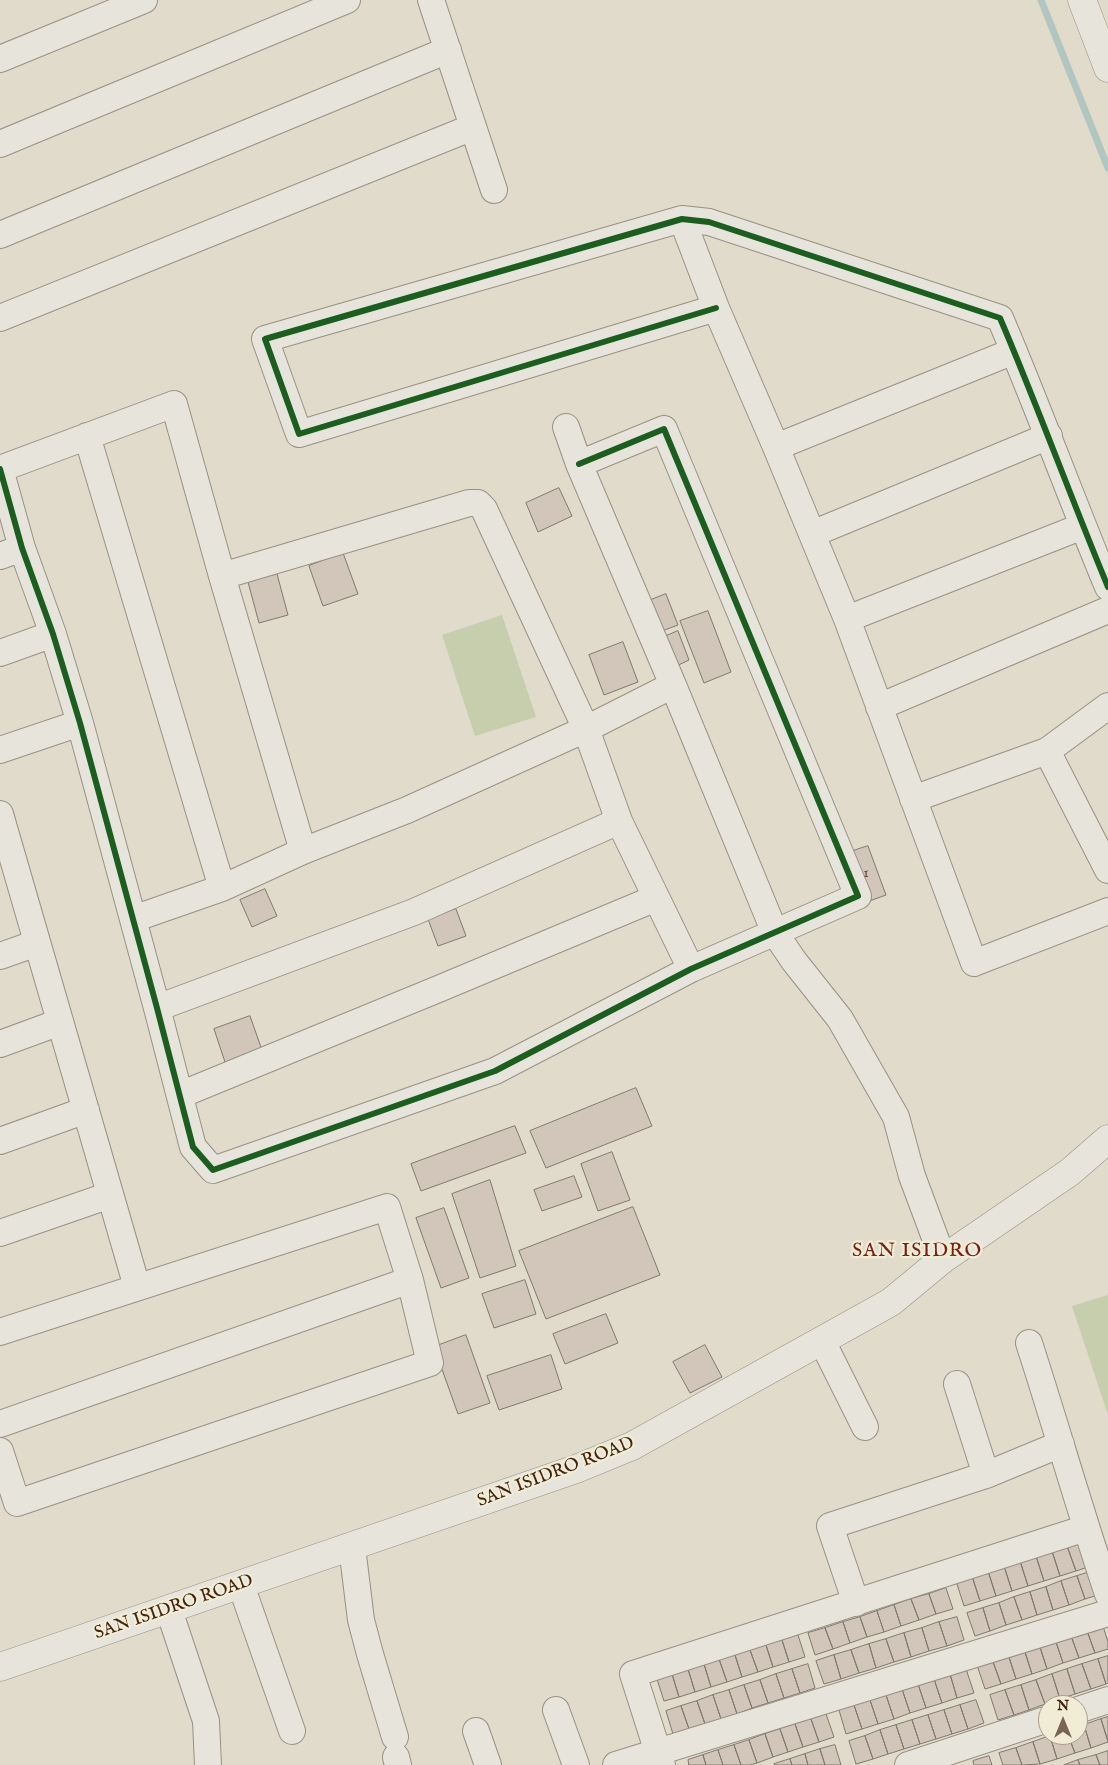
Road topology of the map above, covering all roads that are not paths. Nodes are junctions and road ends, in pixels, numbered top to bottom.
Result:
1 (144, 0) edge
2 (347, 0) edge
3 (431, 0) edge
4 (1082, 0) edge
5 (448, 50) junction
6 (0, 59) edge
7 (1108, 68) edge
8 (473, 127) junction
9 (0, 144) edge
10 (494, 190) dead end
11 (682, 220) junction
12 (0, 235) edge
13 (716, 308) junction
14 (0, 318) edge
15 (1014, 351) junction
16 (566, 427) dead end
17 (87, 436) junction
18 (1049, 436) junction
19 (776, 447) junction
20 (579, 464) junction
21 (0, 469) edge
22 (1083, 526) junction
23 (812, 534) junction
24 (11, 552) edge
25 (222, 576) junction
26 (1108, 587) edge
27 (1108, 610) edge
28 (847, 619) junction
29 (53, 634) junction
30 (0, 652) edge
31 (673, 684) junction
32 (879, 706) junction
33 (1108, 706) edge
34 (80, 723) junction
35 (586, 729) junction
36 (0, 750) edge
37 (1047, 751) junction
38 (913, 799) junction
39 (0, 814) edge
40 (620, 821) junction
41 (5, 849) edge
42 (303, 851) junction
43 (1108, 870) edge
44 (222, 888) junction
45 (656, 898) junction
46 (1108, 911) edge
47 (133, 919) junction
48 (775, 933) junction
49 (37, 943) junction
50 (0, 956) edge
51 (691, 968) junction
52 (157, 1008) junction
53 (60, 1022) junction
54 (0, 1044) edge
55 (180, 1095) junction
56 (86, 1110) junction
57 (1108, 1139) edge
58 (0, 1140) edge
59 (110, 1195) junction
60 (0, 1234) edge
61 (943, 1259) junction
62 (410, 1280) junction
63 (137, 1287) junction
64 (0, 1332) edge
65 (822, 1341) junction
66 (1028, 1343) dead end
67 (957, 1384) dead end
68 (0, 1424) edge
69 (865, 1427) dead end
70 (1061, 1444) junction
71 (0, 1452) edge
72 (986, 1475) junction
73 (1086, 1528) junction
74 (352, 1547) junction
75 (242, 1585) junction
76 (1108, 1594) edge
77 (856, 1603) junction
78 (169, 1610) junction
79 (1108, 1612) edge
80 (0, 1667) edge
81 (1108, 1700) edge
82 (1088, 1707) edge
83 (556, 1710) dead end
84 (1038, 1722) edge
85 (292, 1731) dead end
86 (476, 1731) dead end
87 (396, 1753) edge
88 (660, 1758) edge
89 (208, 1765) edge
90 (488, 1765) edge
91 (576, 1765) edge
92 (616, 1765) edge
93 (908, 1765) edge

1 - 6 street
2 - 9 street
3 - 5 street
4 - 7 street
5 - 8 street
5 - 12 street
8 - 10 street
8 - 14 street
11 - 13 street
11 - 13 street
11 - 15 street
13 - 19 street
15 - 18 street
15 - 19 street
16 - 20 street
17 - 21 street
17 - 25 street
17 - 44 street
18 - 22 street
18 - 23 street
19 - 23 street
20 - 31 street
20 - 48 street
21 - 24 street
22 - 26 street
22 - 28 street
23 - 28 street
24 - 29 street
25 - 35 street
25 - 42 street
27 - 32 street
28 - 32 street
29 - 30 street
29 - 34 street
31 - 35 street
31 - 48 street
32 - 38 street
33 - 37 street
34 - 36 street
34 - 47 street
35 - 40 street
35 - 42 street
37 - 38 street
37 - 43 street
38 - 46 street
39 - 41 street
40 - 45 street
40 - 52 street
41 - 49 street
42 - 44 street
44 - 47 street
45 - 51 street
45 - 55 street
47 - 52 street
48 - 51 street
48 - 61 street
49 - 50 street
49 - 53 street
51 - 55 street
52 - 55 street
53 - 54 street
53 - 56 street
56 - 58 street
56 - 59 street
57 - 61 street, SAN ISIDRO ROAD
59 - 60 street
59 - 63 street
61 - 65 street, SAN ISIDRO ROAD
62 - 63 street
62 - 68 street
62 - 71 street
63 - 64 street
65 - 69 street
65 - 74 street, SAN ISIDRO ROAD
66 - 70 street
67 - 72 street
70 - 72 street
70 - 73 street
72 - 77 street
73 - 76 street
73 - 77 street
74 - 75 street, SAN ISIDRO ROAD
74 - 87 street
75 - 78 street, SAN ISIDRO ROAD
75 - 85 street
77 - 88 street
78 - 80 street, SAN ISIDRO ROAD
78 - 89 street
79 - 88 street
81 - 82 street
83 - 91 street
84 - 93 street
86 - 90 street
88 - 92 street

